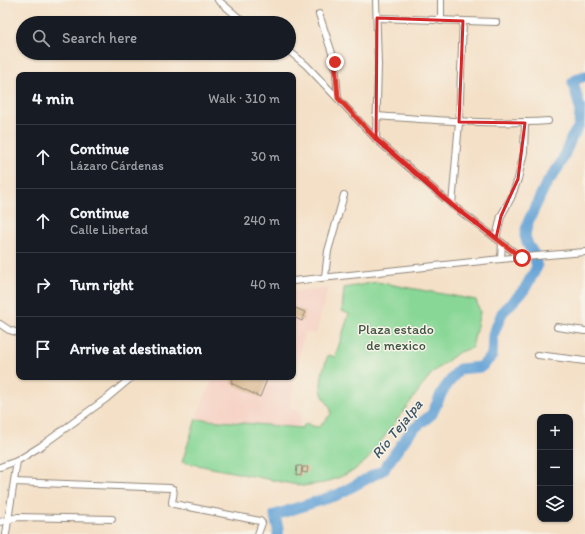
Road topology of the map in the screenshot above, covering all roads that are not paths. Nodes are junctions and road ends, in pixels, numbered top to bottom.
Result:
1 (218, 0) edge
2 (376, 0) edge
3 (441, 0) edge
4 (319, 14) dead end
5 (237, 16) edge
6 (377, 18) junction
7 (441, 21) junction
8 (463, 21) junction
9 (496, 22) dead end
10 (296, 56) edge
11 (338, 98) junction
12 (376, 116) junction
13 (548, 121) dead end
14 (459, 122) junction
15 (525, 123) junction
16 (376, 139) junction
17 (344, 195) dead end
18 (452, 205) junction
19 (496, 238) junction
20 (502, 243) junction
21 (585, 252) edge
22 (525, 258) junction
23 (501, 259) junction
24 (326, 277) junction
25 (296, 281) edge
26 (0, 324) edge
27 (557, 327) dead end
28 (585, 331) edge
29 (16, 332) edge
30 (538, 355) dead end
31 (585, 361) edge
32 (128, 380) edge
33 (17, 461) junction
34 (0, 467) edge
35 (14, 482) junction
36 (112, 519) dead end
37 (8, 520) junction
38 (0, 522) edge
39 (6, 534) edge
40 (258, 534) edge

1 - 5 street
2 - 6 street
3 - 7 street
4 - 11 street
6 - 7 street
6 - 12 street
7 - 8 street
8 - 9 street
8 - 14 street
10 - 11 street
11 - 16 street
12 - 14 street
12 - 16 street
13 - 15 street
14 - 15 street
14 - 18 street
15 - 19 street
16 - 18 street
17 - 24 street
18 - 19 street
19 - 20 street
20 - 22 street
20 - 23 street
21 - 22 street
22 - 23 street
23 - 24 street
24 - 25 street
26 - 29 street
27 - 28 street
30 - 31 street
32 - 33 street
33 - 34 street
33 - 35 street
35 - 37 street
35 - 40 street
36 - 37 street
37 - 38 street
37 - 39 street

